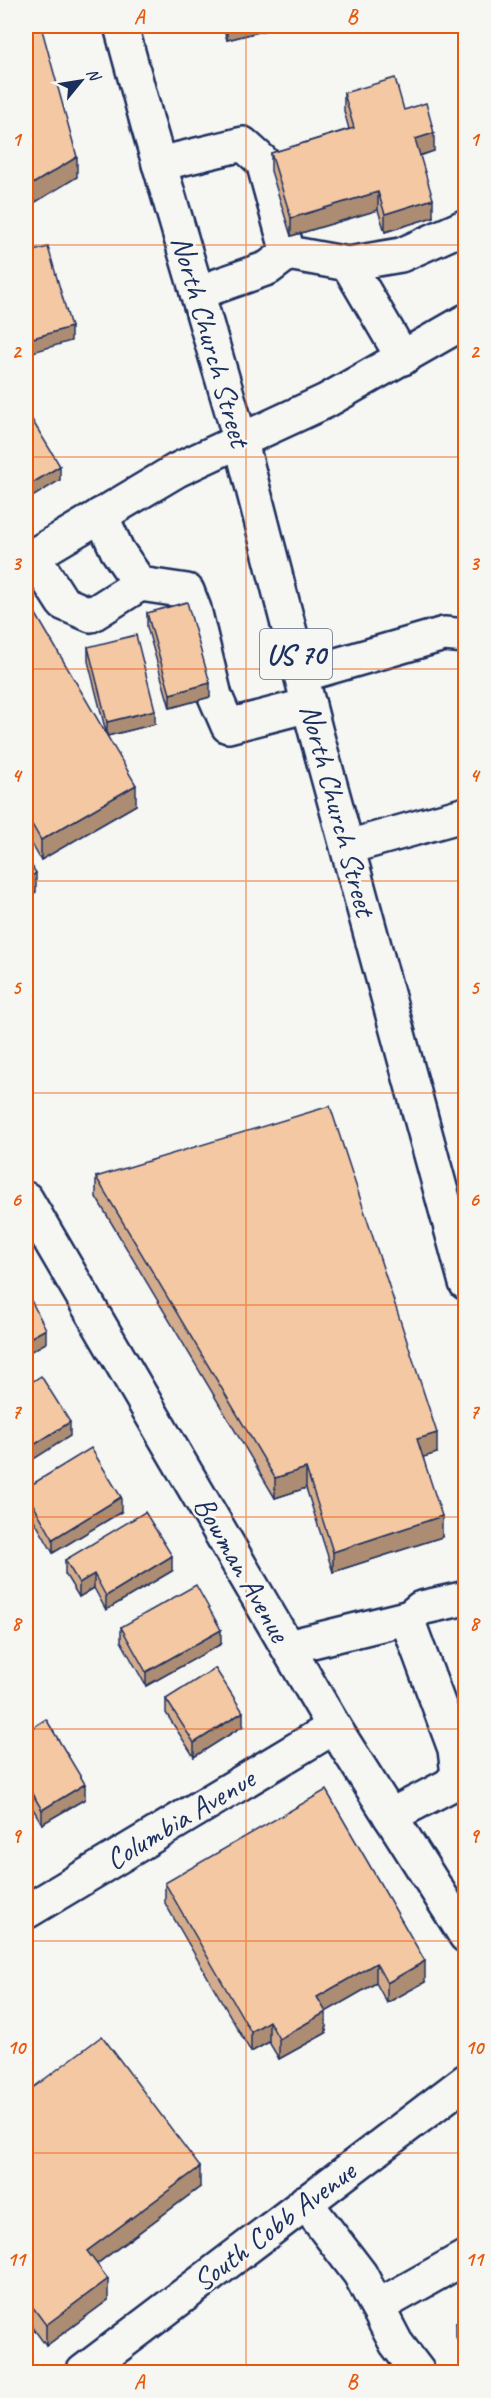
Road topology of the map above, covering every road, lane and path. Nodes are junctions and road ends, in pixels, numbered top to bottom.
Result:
1 (121, 26) edge
2 (159, 164) junction
3 (465, 226) edge
4 (288, 253) junction
5 (348, 264) junction
6 (197, 293) junction
7 (463, 328) edge
8 (403, 358) junction
9 (241, 442) junction
10 (101, 515) junction
11 (29, 558) edge
12 (140, 584) junction
13 (465, 636) edge
14 (305, 690) junction
15 (465, 814) edge
16 (348, 847) junction
17 (26, 1199) edge
18 (457, 1219) edge
19 (35, 1237) edge
20 (465, 1283) edge
21 (465, 1598) edge
22 (410, 1617) junction
23 (288, 1647) junction
24 (334, 1727) junction
25 (390, 1816) junction
26 (26, 1912) edge
27 (465, 1936) edge
28 (465, 2081) edge
29 (304, 2202) junction
30 (465, 2257) edge
31 (377, 2307) junction
32 (83, 2373) edge
33 (418, 2373) edge

1 - 2 street, North Church Street / US 70
2 - 4 street
2 - 6 street, North Church Street / US 70
3 - 5 street
4 - 5 street
4 - 6 street
5 - 8 street
6 - 9 street, North Church Street / US 70
7 - 8 street
8 - 9 street
9 - 10 street
9 - 14 street, North Church Street / US 70
10 - 11 street
10 - 12 street
11 - 12 street
12 - 14 street
13 - 14 street
14 - 16 street, North Church Street / US 70
15 - 16 street
16 - 18 street, North Church Street / US 70
17 - 19 street, Bowman Avenue
18 - 20 street, North Church Street / US 70
19 - 23 street, Bowman Avenue
21 - 22 street
22 - 23 street
22 - 25 street
23 - 24 street, Bowman Avenue
24 - 25 street, Bowman Avenue
24 - 26 street, Columbia Avenue
25 - 27 street, Bowman Avenue
28 - 29 street, South Cobb Avenue
29 - 31 street
29 - 32 street, South Cobb Avenue
30 - 31 street
31 - 33 street

